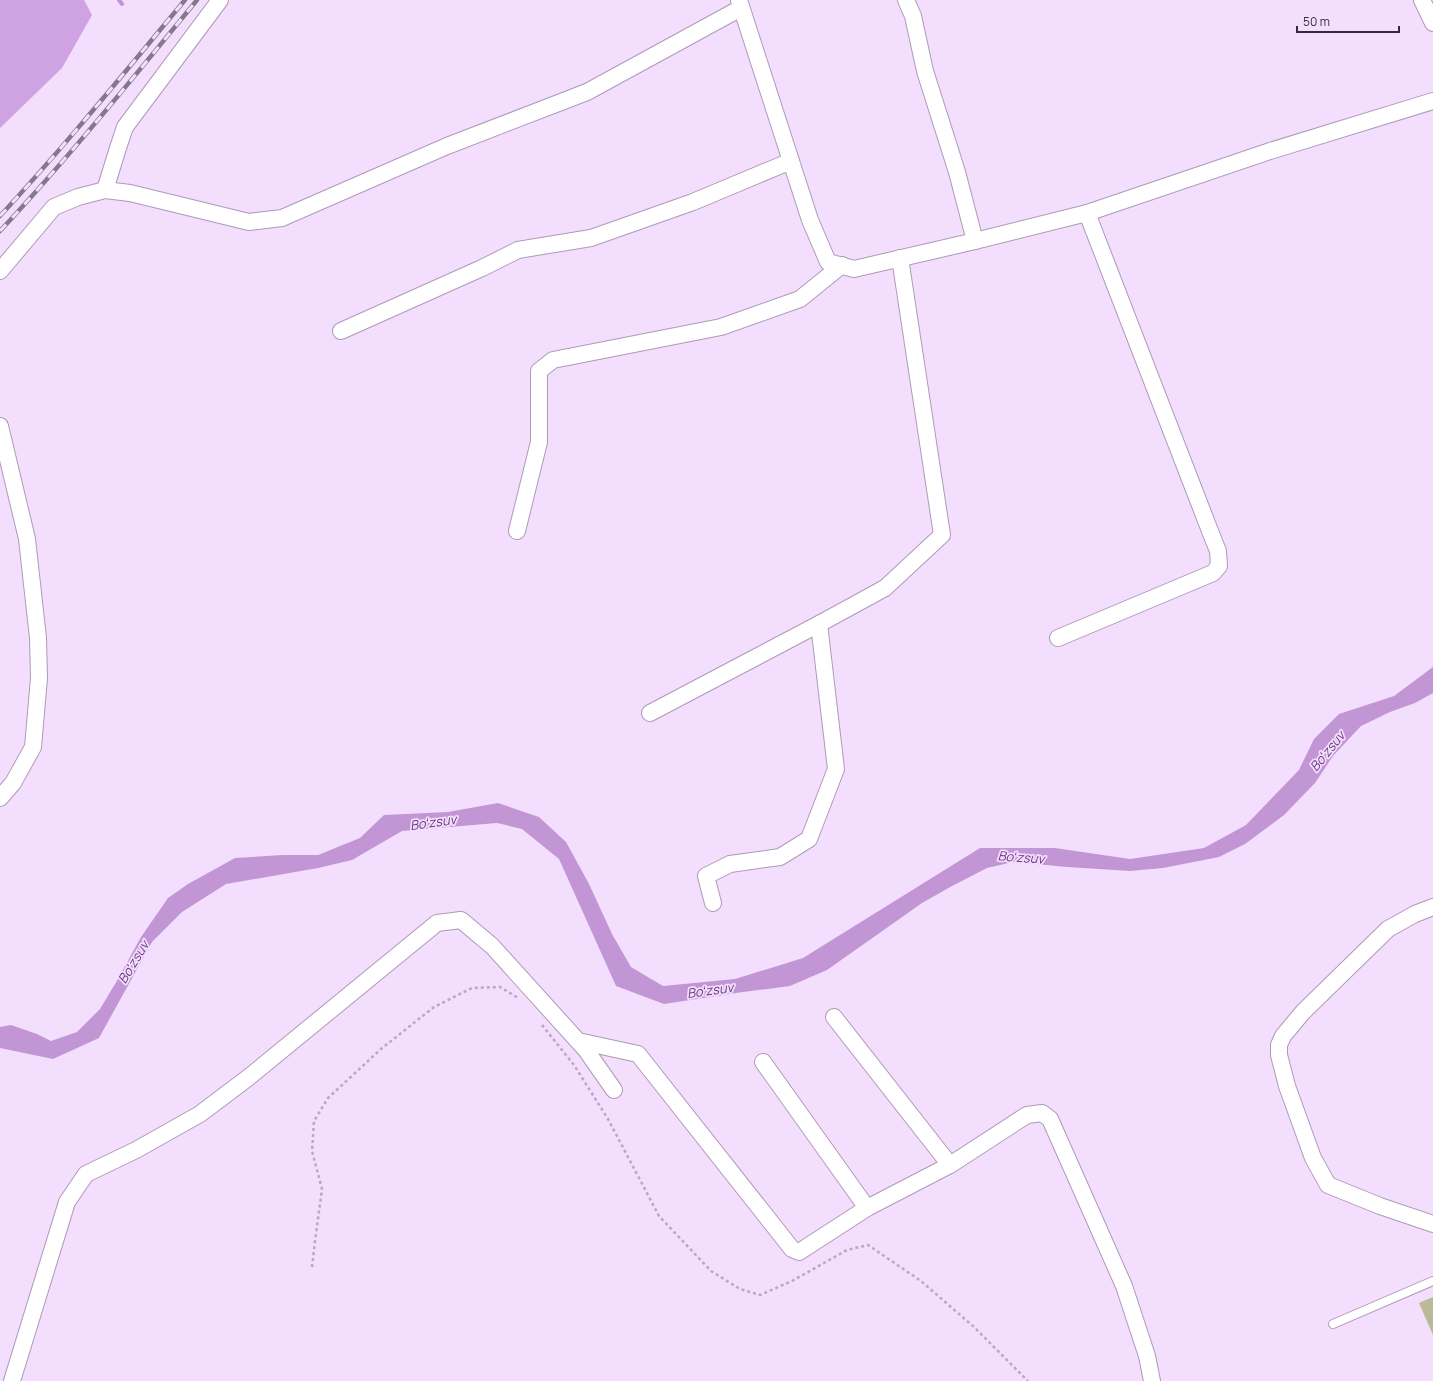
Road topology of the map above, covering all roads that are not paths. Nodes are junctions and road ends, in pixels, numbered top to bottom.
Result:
1 (220, 0) edge
2 (906, 0) edge
3 (1422, 0) edge
4 (740, 4) edge
5 (1433, 23) edge
6 (1433, 101) edge
7 (791, 161) junction
8 (105, 190) junction
9 (1087, 213) junction
10 (975, 241) junction
11 (900, 258) junction
12 (842, 266) junction
13 (0, 271) edge
14 (341, 332) dead end
15 (0, 426) edge
16 (517, 531) dead end
17 (819, 624) junction
18 (1058, 638) dead end
19 (650, 713) dead end
20 (0, 798) edge
21 (713, 903) dead end
22 (1433, 907) edge
23 (834, 1017) dead end
24 (578, 1041) junction
25 (763, 1062) dead end
26 (614, 1090) dead end
27 (950, 1165) junction
28 (867, 1208) junction
29 (1433, 1224) edge
30 (1433, 1281) edge
31 (1333, 1324) dead end
32 (12, 1381) edge
33 (1152, 1381) edge

1 - 8 street
2 - 10 street
3 - 5 street
4 - 7 street
4 - 8 street
6 - 9 street
7 - 12 street
7 - 14 street
8 - 13 street
9 - 10 street
9 - 18 street
10 - 11 street
11 - 12 street
11 - 17 street
12 - 16 street
15 - 20 street
17 - 19 street
17 - 21 street
22 - 29 street
23 - 27 street
24 - 26 street
24 - 28 street
24 - 32 street
25 - 28 street
27 - 28 street
27 - 33 street
30 - 31 lane

